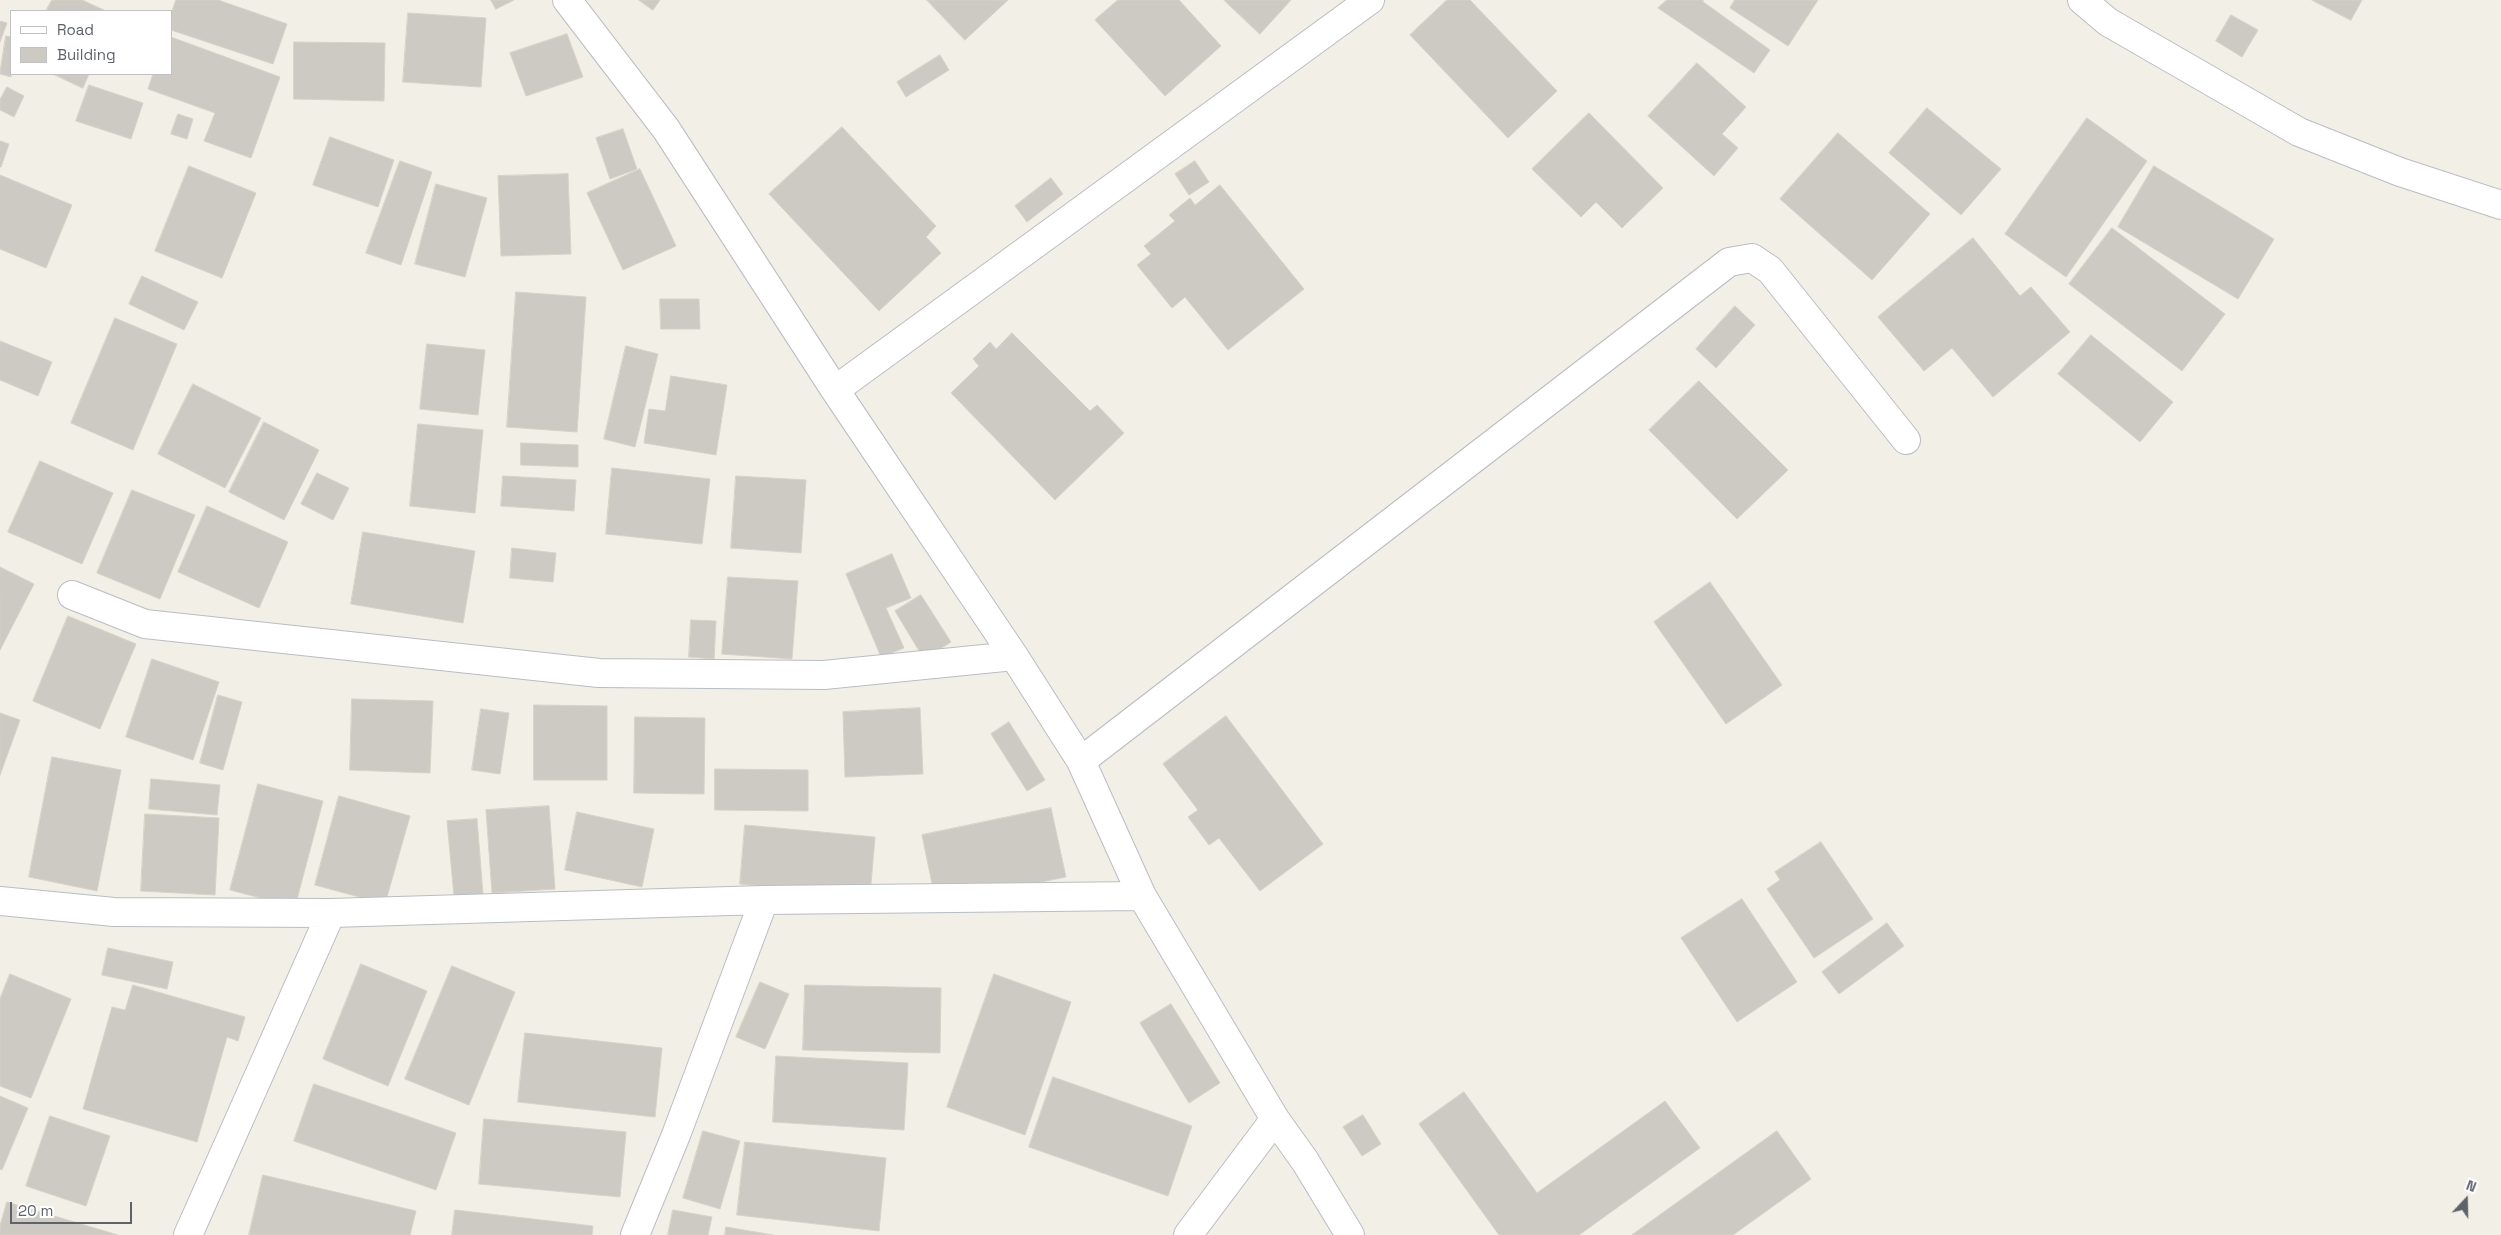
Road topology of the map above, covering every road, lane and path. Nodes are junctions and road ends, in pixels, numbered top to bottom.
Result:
1 (567, 0) edge
2 (1370, 0) edge
3 (2082, 0) edge
4 (2501, 206) edge
5 (835, 390) junction
6 (1906, 440) dead end
7 (72, 595) dead end
8 (1014, 656) junction
9 (1081, 761) junction
10 (1142, 896) junction
11 (764, 900) junction
12 (0, 901) edge
13 (331, 913) junction
14 (1275, 1119) junction
15 (188, 1235) edge
16 (635, 1235) edge
17 (1188, 1235) edge
18 (1350, 1235) edge

1 - 5 street
2 - 5 street
3 - 4 street
5 - 8 street
6 - 9 street
7 - 8 street
8 - 9 street
9 - 10 street
10 - 11 street
10 - 14 street
11 - 13 street
11 - 16 street
12 - 13 street
13 - 15 street
14 - 17 street
14 - 18 street

